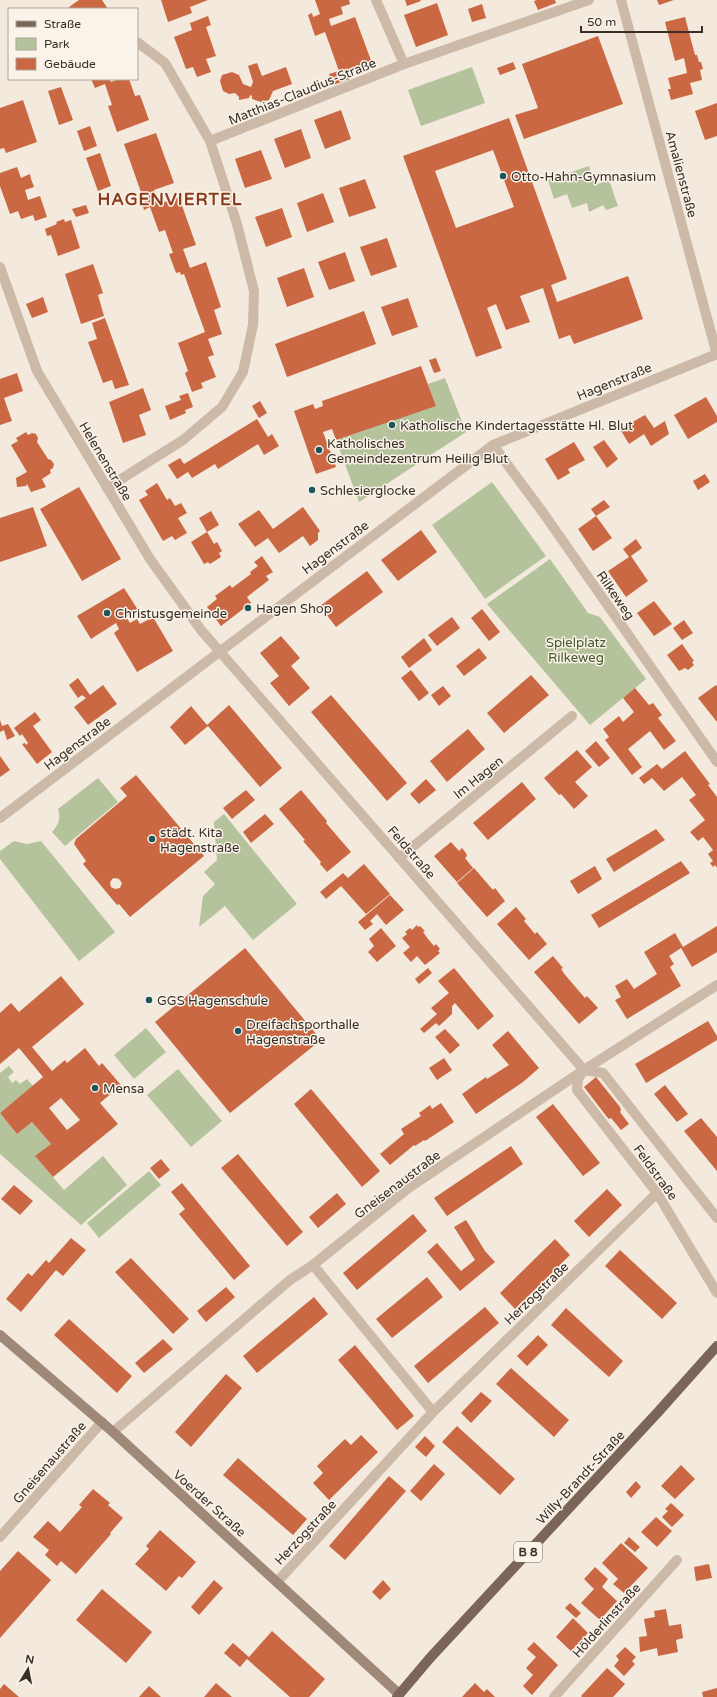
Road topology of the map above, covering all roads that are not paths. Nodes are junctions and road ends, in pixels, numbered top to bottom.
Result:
1 (376, 0) edge
2 (589, 0) edge
3 (621, 0) edge
4 (138, 43) edge
5 (404, 64) junction
6 (210, 141) junction
7 (0, 268) edge
8 (717, 354) edge
9 (493, 445) junction
10 (107, 488) junction
11 (219, 652) junction
12 (572, 716) dead end
13 (717, 762) edge
14 (0, 818) edge
15 (399, 858) junction
16 (717, 986) edge
17 (584, 1070) junction
18 (657, 1193) junction
19 (717, 1218) edge
20 (312, 1265) junction
21 (717, 1293) edge
22 (0, 1335) edge
23 (717, 1346) edge
24 (433, 1412) junction
25 (102, 1422) junction
26 (113, 1432) junction
27 (0, 1537) edge
28 (677, 1560) dead end
29 (277, 1582) junction
30 (398, 1695) edge
31 (554, 1697) edge

1 - 5 street
2 - 5 street, Matthias-Claudius-Straße
3 - 8 street, Amalienstraße
4 - 6 street
5 - 6 street, Matthias-Claudius-Straße
6 - 10 street
7 - 10 street, Helenenstraße
8 - 9 street, Hagenstraße
9 - 11 street, Hagenstraße
9 - 13 street, Rilkeweg
10 - 11 street, Helenenstraße
11 - 14 street, Hagenstraße
11 - 15 street, Feldstraße
12 - 15 street, Im Hagen
15 - 17 street, Feldstraße
16 - 17 street, Gneisenaustraße
17 - 18 street, Feldstraße
17 - 19 street, Feldstraße
17 - 20 street, Gneisenaustraße
18 - 21 street, Feldstraße
18 - 24 street, Herzogstraße
20 - 24 street
20 - 26 street, Gneisenaustraße
22 - 25 main road, Voerder Straße
23 - 30 main road, Willy-Brandt-Straße / B 8
24 - 29 street, Herzogstraße
25 - 26 main road, Voerder Straße
25 - 27 street, Gneisenaustraße
26 - 29 main road, Voerder Straße
28 - 31 street, Hölderlinstraße
29 - 30 main road, Voerder Straße

